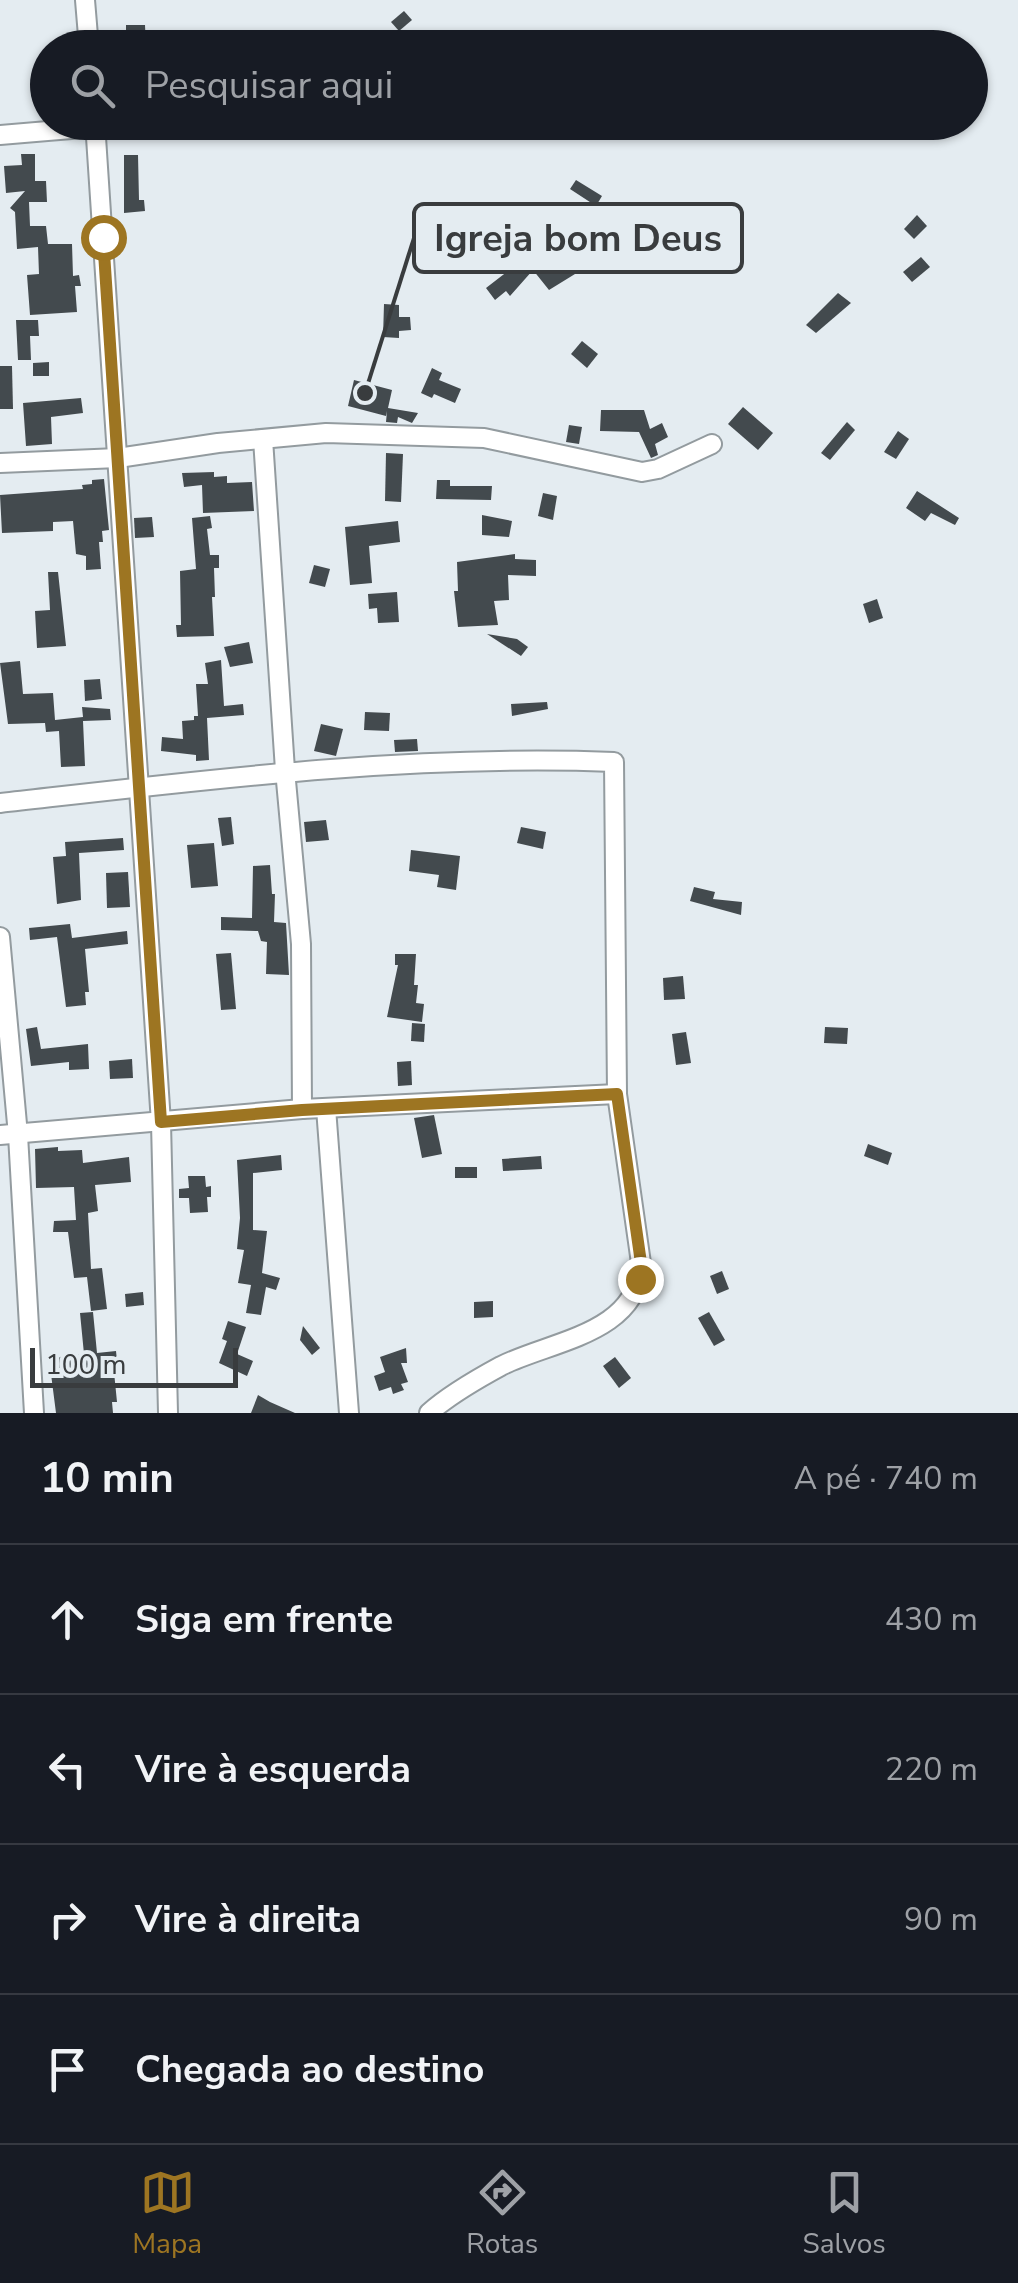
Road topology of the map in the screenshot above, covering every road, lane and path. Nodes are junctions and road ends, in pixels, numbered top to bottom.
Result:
1 (85, 0) edge
2 (88, 30) edge
3 (30, 132) edge
4 (0, 135) edge
5 (96, 140) edge
6 (264, 439) junction
7 (712, 444) dead end
8 (118, 458) junction
9 (0, 463) edge
10 (285, 770) junction
11 (137, 788) junction
12 (0, 803) edge
13 (0, 937) edge
14 (617, 1094) junction
15 (326, 1108) junction
16 (302, 1110) junction
17 (161, 1122) junction
18 (9, 1135) edge
19 (34, 1413) edge
20 (168, 1413) edge
21 (348, 1413) edge
22 (429, 1413) edge

1 - 2 street
3 - 4 street
5 - 8 street
6 - 7 street
6 - 8 street
6 - 10 street
8 - 9 street
8 - 11 street
10 - 11 street
10 - 14 street
10 - 16 street
11 - 12 street
11 - 17 street
13 - 18 street
14 - 15 street
14 - 22 street
15 - 16 street
15 - 21 street
16 - 17 street
17 - 18 street
17 - 20 street
18 - 19 street

